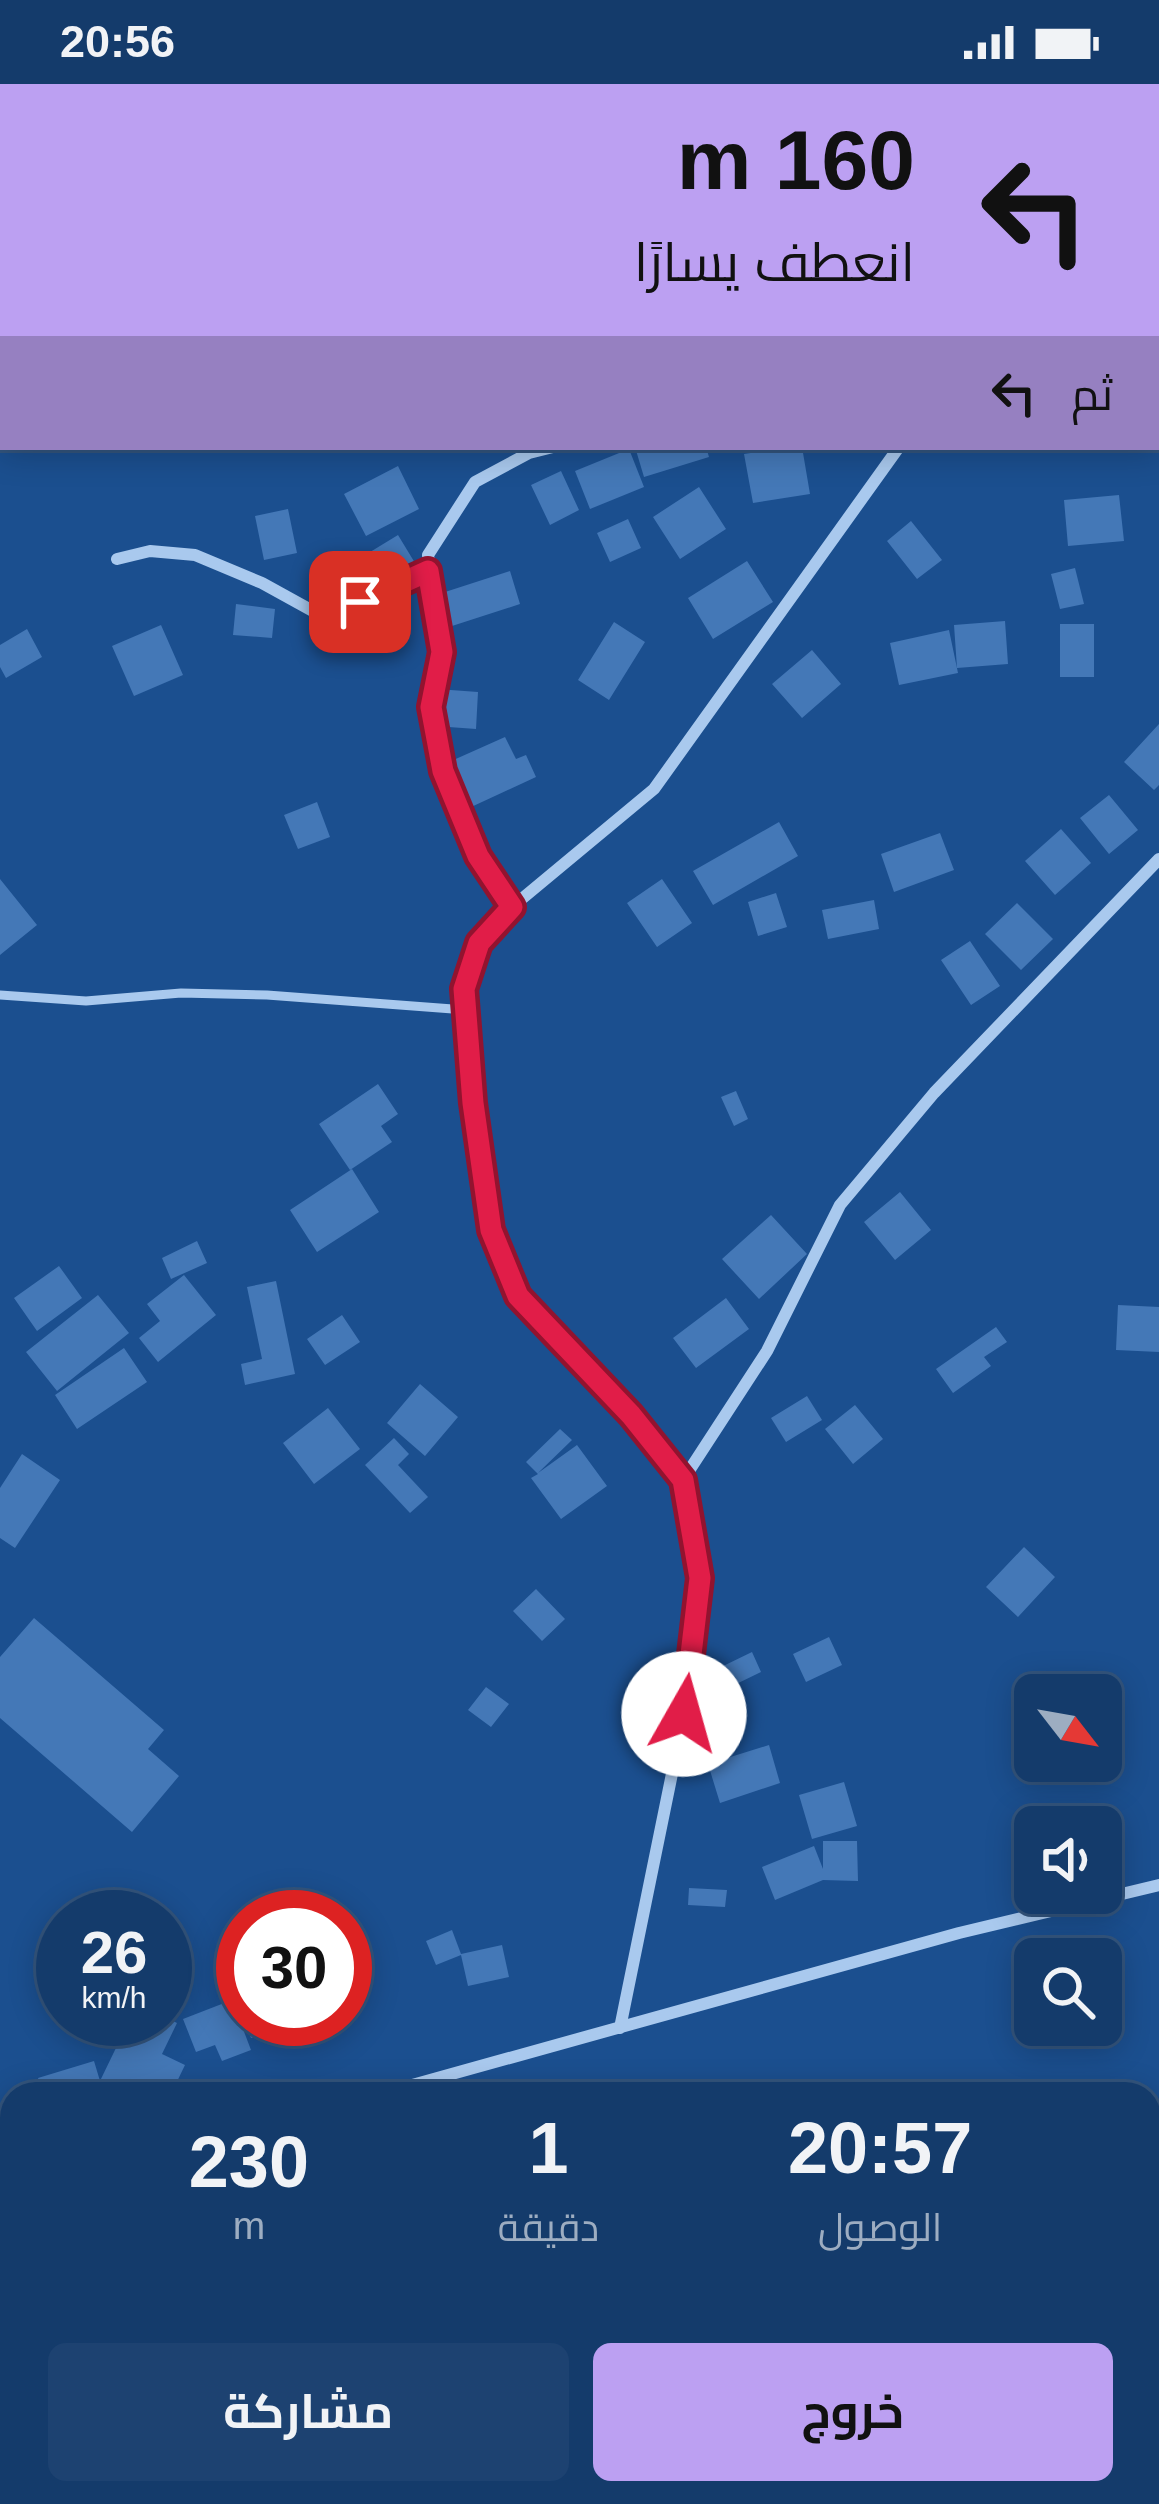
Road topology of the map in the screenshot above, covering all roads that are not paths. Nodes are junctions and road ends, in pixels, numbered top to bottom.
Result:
1 (541, 450) edge
2 (897, 450) edge
3 (117, 559) dead end
4 (428, 571) junction
5 (1159, 860) edge
6 (512, 907) junction
7 (0, 995) edge
8 (466, 1010) junction
9 (683, 1480) junction
10 (1159, 1885) edge
11 (620, 2028) junction
12 (424, 2082) edge

1 - 4 street
2 - 6 street
3 - 4 street
4 - 6 street
5 - 9 street
6 - 8 street
7 - 8 lane
8 - 9 street
9 - 11 street
10 - 11 street
11 - 12 street

